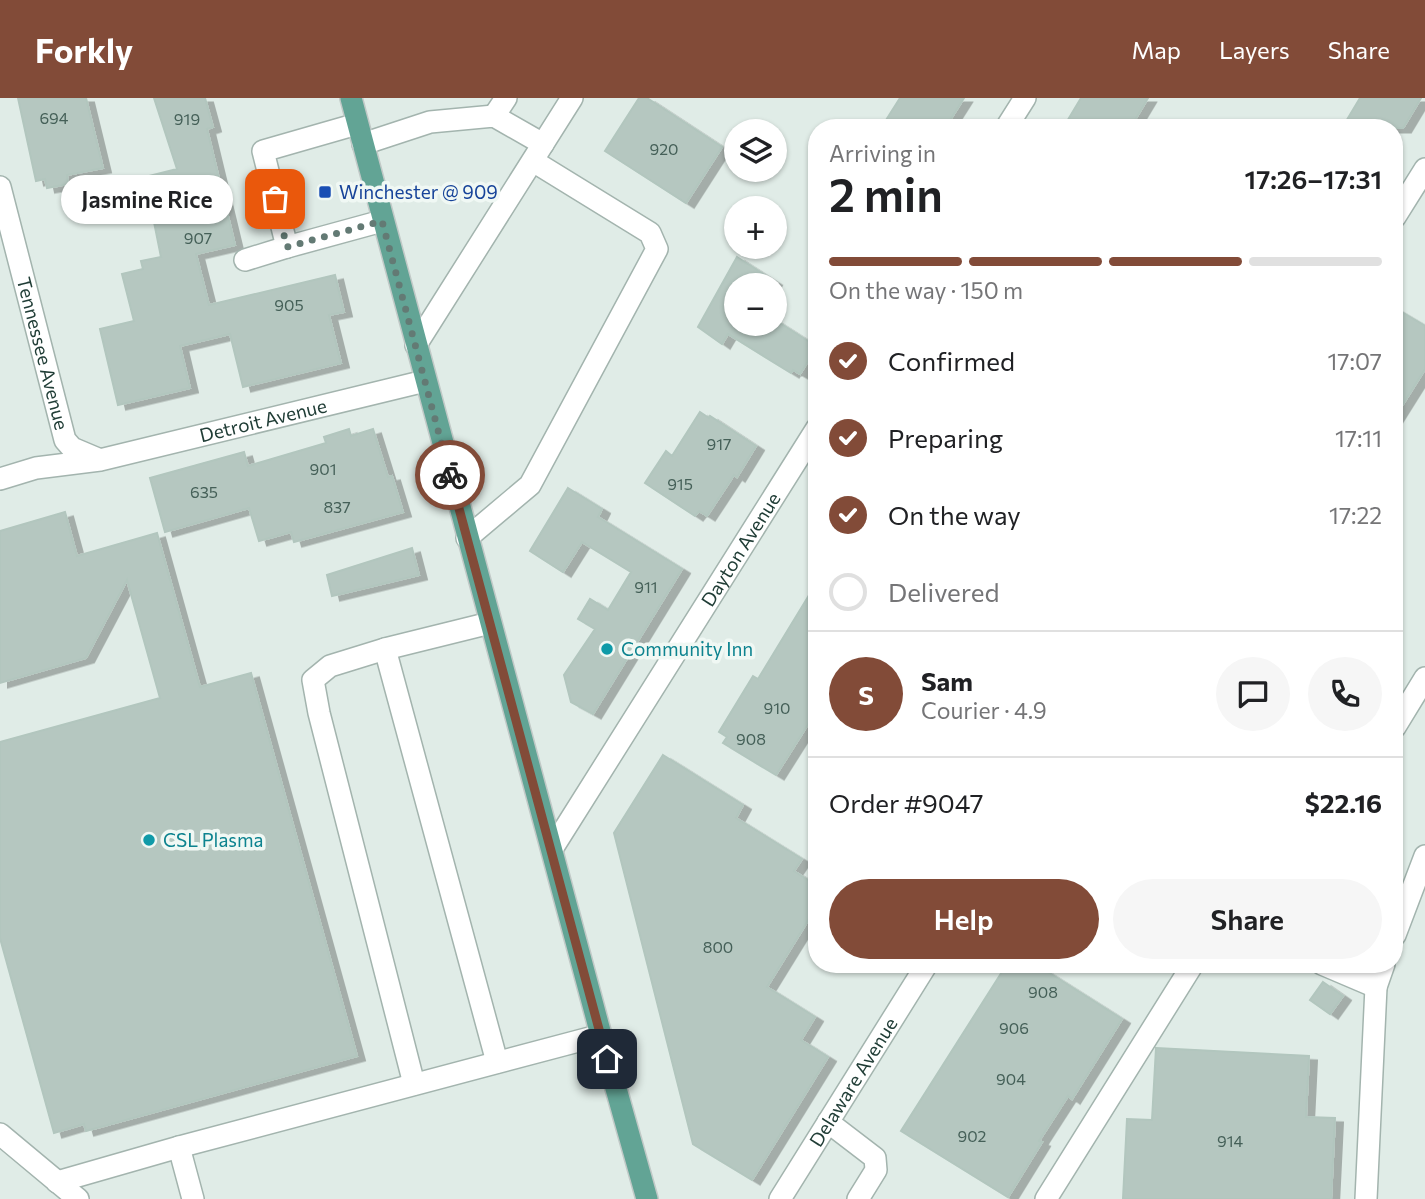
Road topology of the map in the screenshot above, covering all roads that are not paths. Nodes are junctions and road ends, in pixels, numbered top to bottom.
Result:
1 (351, 98) edge
2 (506, 98) edge
3 (572, 98) edge
4 (1025, 98) edge
5 (467, 108) edge
6 (494, 116) junction
7 (1012, 119) edge
8 (360, 134) junction
9 (538, 152) junction
10 (1425, 169) edge
11 (0, 187) edge
12 (1403, 204) edge
13 (382, 221) junction
14 (287, 247) junction
15 (245, 260) dead end
16 (416, 345) junction
17 (425, 382) junction
18 (808, 442) edge
19 (100, 460) junction
20 (0, 479) edge
21 (467, 538) junction
22 (490, 623) junction
23 (385, 649) junction
24 (1425, 678) edge
25 (1403, 714) edge
26 (552, 849) junction
27 (1425, 856) edge
28 (1403, 914) edge
29 (921, 973) edge
30 (1188, 973) edge
31 (1342, 973) edge
32 (1381, 973) edge
33 (1376, 988) junction
34 (601, 1035) junction
35 (497, 1062) junction
36 (414, 1084) junction
37 (828, 1122) junction
38 (0, 1133) edge
39 (179, 1147) junction
40 (57, 1182) junction
41 (78, 1199) edge
42 (193, 1199) edge
43 (647, 1199) edge
44 (779, 1199) edge
45 (858, 1199) edge
46 (1046, 1199) edge
47 (1366, 1199) edge

1 - 8 main road
2 - 6 street
3 - 9 street
4 - 7 street
5 - 6 street
5 - 8 street
6 - 9 street
8 - 13 main road
8 - 14 street
9 - 16 street
9 - 21 street
10 - 12 street
11 - 19 street, Tennessee Avenue
13 - 14 street
13 - 16 main road
14 - 15 street
16 - 17 main road
17 - 19 street, Detroit Avenue
17 - 21 main road
18 - 26 street, Dayton Avenue
19 - 20 street, Detroit Avenue
21 - 22 main road
22 - 23 street
22 - 26 main road
23 - 35 street
23 - 36 street
24 - 25 street
26 - 34 main road
27 - 28 street
29 - 37 street, Delaware Avenue
30 - 46 street
31 - 33 street
32 - 33 street
33 - 47 street
34 - 35 street
34 - 43 main road
35 - 36 street
36 - 39 street
37 - 44 street, Delaware Avenue
37 - 45 street
38 - 40 street
39 - 40 street
39 - 42 street
40 - 41 street

